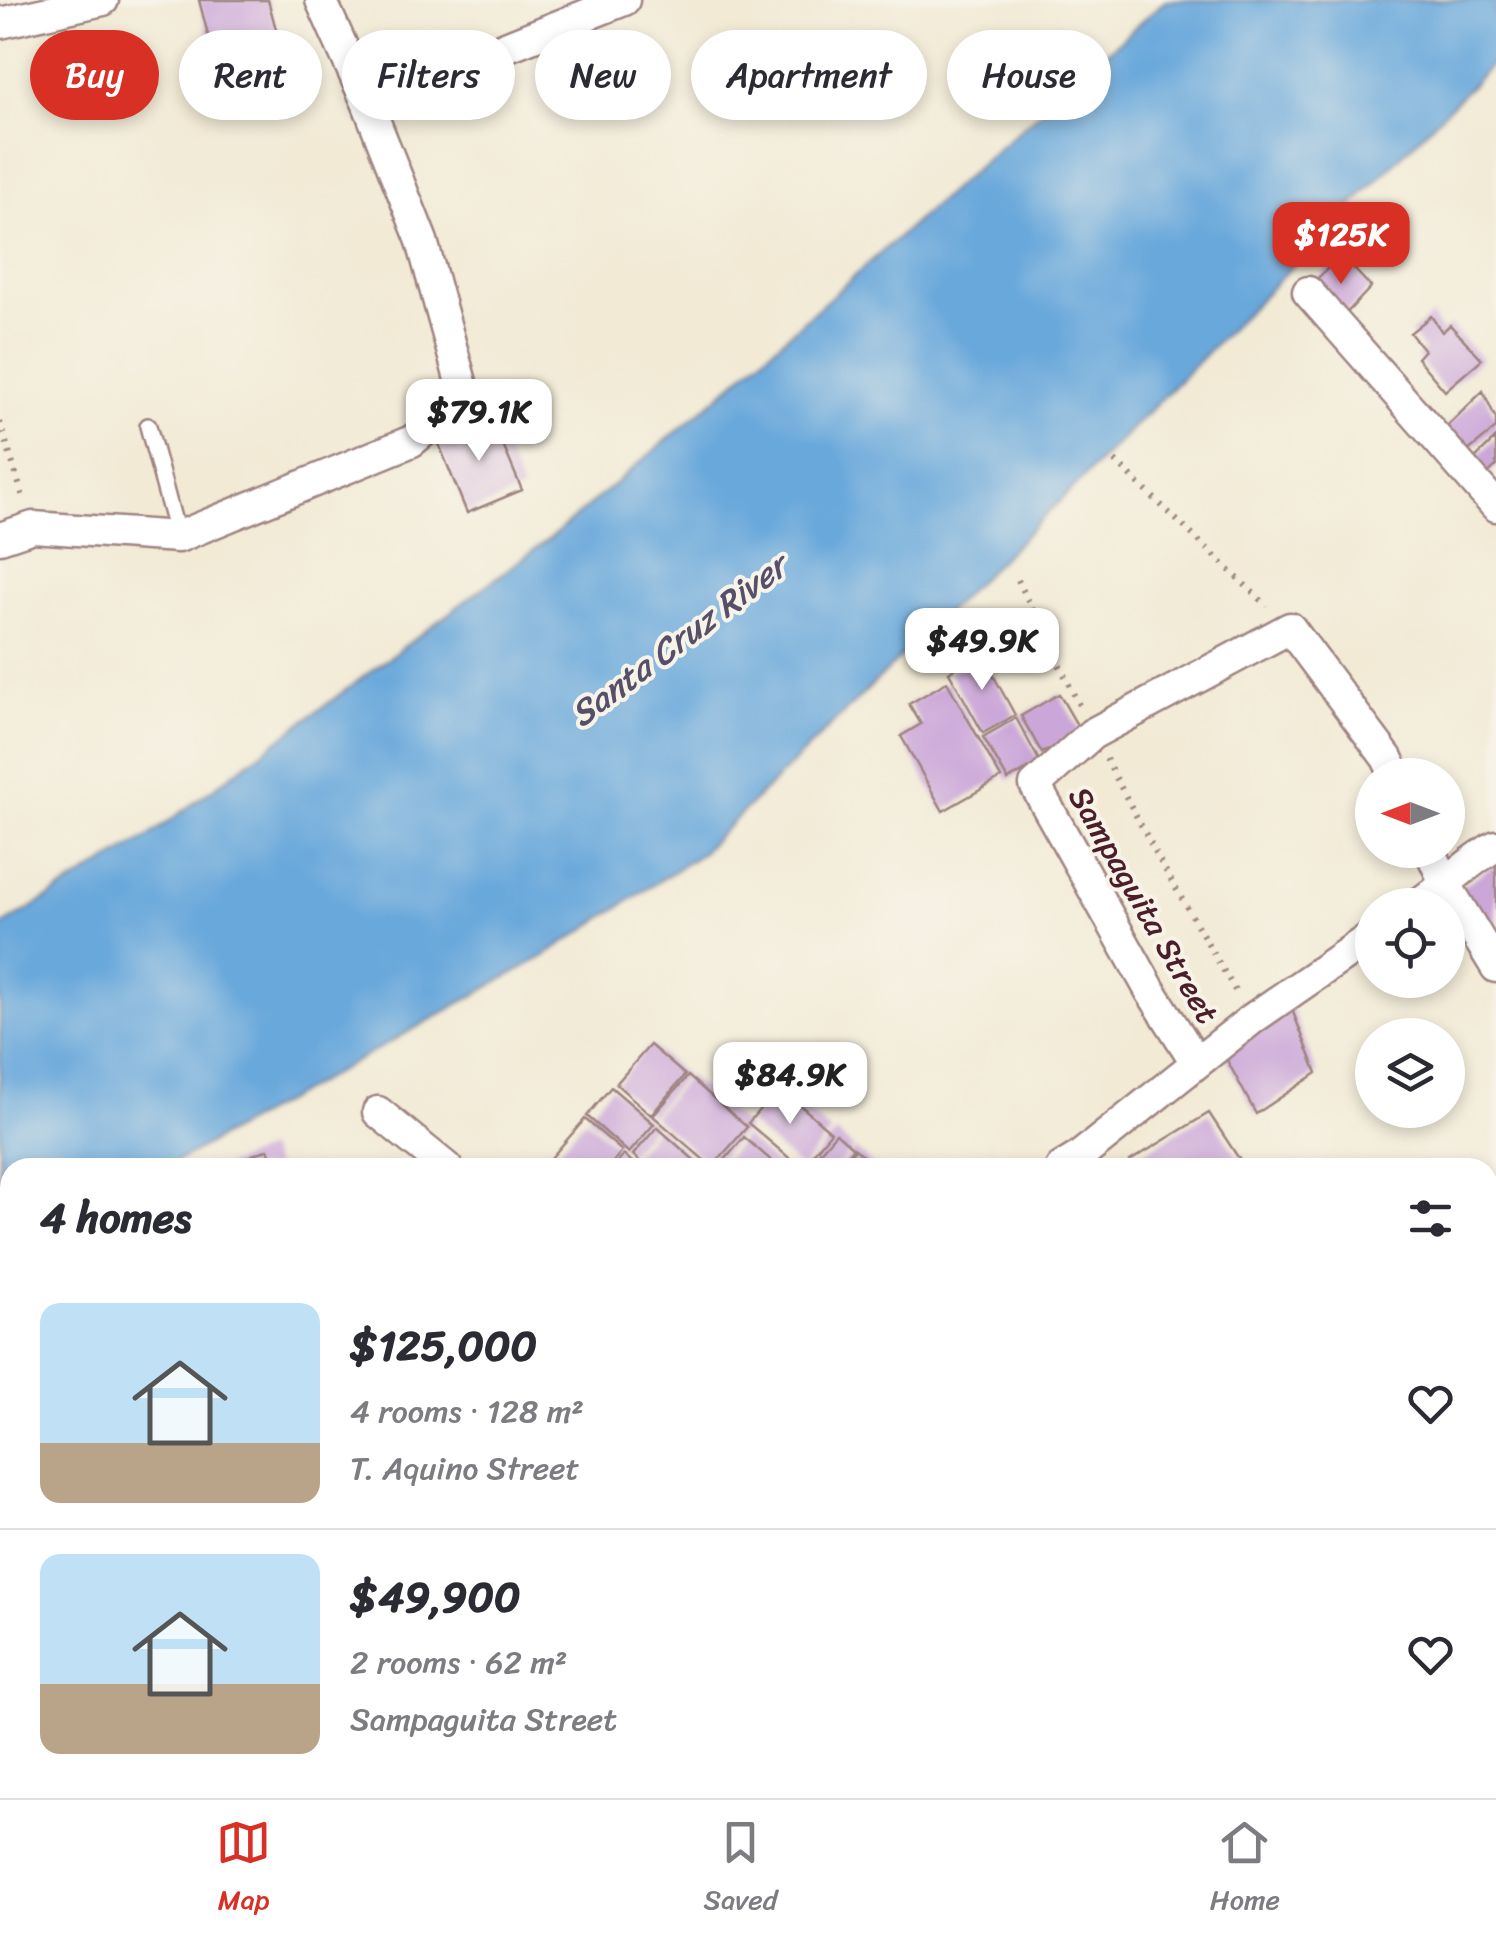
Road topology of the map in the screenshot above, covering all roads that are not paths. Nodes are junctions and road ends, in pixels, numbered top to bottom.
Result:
1 (103, 0) edge
2 (321, 0) edge
3 (624, 0) edge
4 (0, 23) edge
5 (515, 43) edge
6 (342, 47) edge
7 (374, 120) edge
8 (1308, 292) dead end
9 (148, 426) dead end
10 (1496, 506) edge
11 (178, 537) junction
12 (0, 538) edge
13 (1387, 758) edge
14 (1496, 846) edge
15 (1438, 868) edge
16 (1446, 886) junction
17 (1443, 888) edge
18 (1355, 948) edge
19 (1496, 967) edge
20 (1196, 1062) junction
21 (378, 1112) dead end
22 (435, 1158) edge
23 (1082, 1158) edge

1 - 4 street
2 - 6 street
3 - 5 street
7 - 11 street
8 - 10 street
9 - 11 lane
11 - 12 street
13 - 20 street, Sampaguita Street
14 - 16 street
15 - 16 street
16 - 17 street
16 - 19 street
18 - 20 street
20 - 23 street
21 - 22 street

